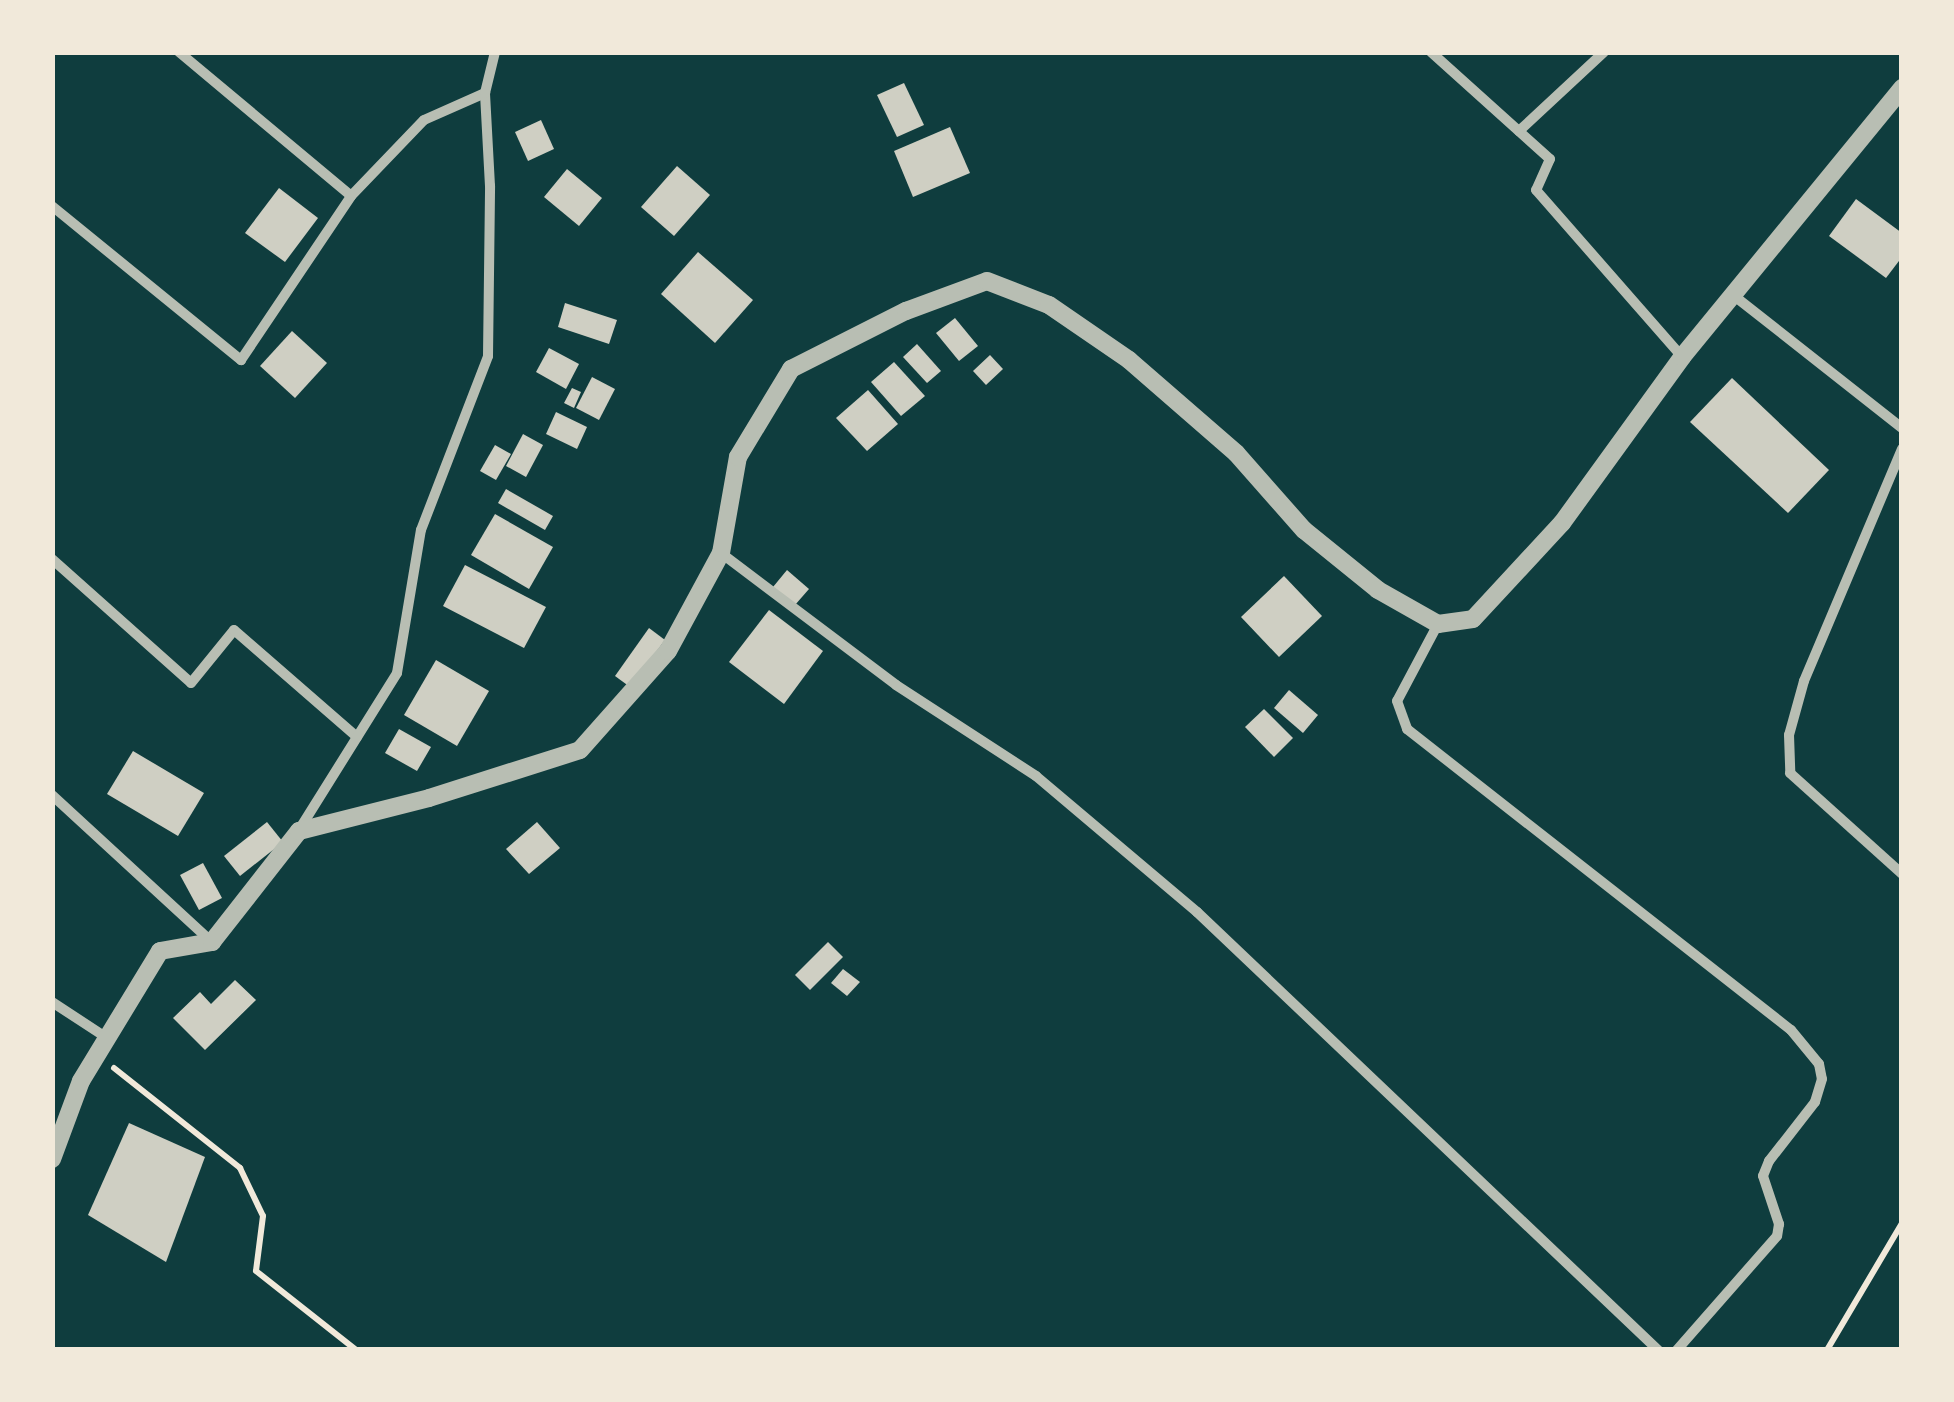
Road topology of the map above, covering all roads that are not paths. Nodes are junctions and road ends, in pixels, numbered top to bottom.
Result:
1 (178, 52) edge
2 (495, 52) edge
3 (1431, 52) edge
4 (1604, 52) edge
5 (1902, 88) edge
6 (485, 93) junction
7 (1518, 131) junction
8 (351, 196) junction
9 (52, 206) edge
10 (1732, 296) junction
11 (1682, 357) junction
12 (1902, 428) edge
13 (1902, 449) edge
14 (722, 552) junction
15 (52, 559) edge
16 (1438, 624) junction
17 (356, 737) junction
18 (52, 795) edge
19 (299, 831) junction
20 (1902, 874) edge
21 (212, 942) junction
22 (52, 1002) edge
23 (107, 1038) junction
24 (52, 1160) edge
25 (1658, 1350) edge
26 (1676, 1350) edge

1 - 8 street
2 - 6 street
3 - 7 street
4 - 7 street
5 - 10 street
6 - 8 street
6 - 17 street
7 - 11 street
8 - 9 street
10 - 11 street
10 - 12 street
11 - 16 street
13 - 20 street
14 - 16 street
14 - 19 street
14 - 25 street
15 - 17 street
16 - 26 street
17 - 19 street
18 - 21 street
19 - 21 street
21 - 23 street
22 - 23 street
23 - 24 street

